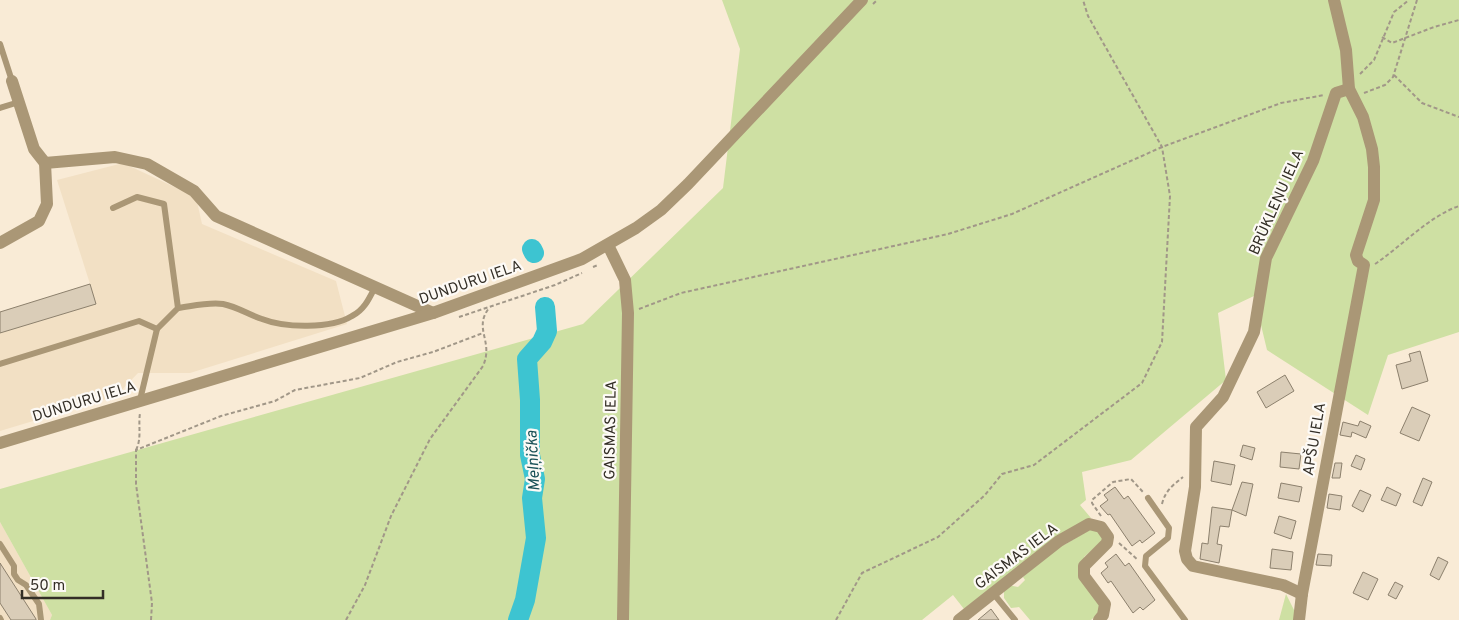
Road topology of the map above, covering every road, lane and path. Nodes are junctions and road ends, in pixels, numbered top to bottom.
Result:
1 (862, 0) edge
2 (1083, 0) edge
3 (1334, 0) edge
4 (1409, 0) edge
5 (1417, 0) edge
6 (1459, 20) edge
7 (1382, 37) junction
8 (1406, 39) junction
9 (0, 44) edge
10 (1394, 74) junction
11 (12, 81) joint
12 (1350, 88) junction
13 (1336, 93) junction
14 (19, 102) junction
15 (0, 108) edge
16 (1459, 117) edge
17 (1162, 147) junction
18 (45, 163) junction
19 (1459, 206) edge
20 (113, 208) dead end
21 (0, 243) edge
22 (608, 245) junction
23 (1364, 265) junction
24 (376, 287) junction
25 (178, 308) junction
26 (489, 308) dead end
27 (433, 313) junction
28 (628, 313) junction
29 (157, 329) junction
30 (483, 333) junction
31 (0, 364) edge
32 (140, 407) junction
33 (0, 444) edge
34 (136, 450) junction
35 (1196, 469) junction
36 (1148, 498) joint
37 (1159, 514) junction
38 (1105, 532) junction
39 (0, 544) edge
40 (1145, 566) junction
41 (993, 593) junction
42 (1302, 594) junction
43 (41, 620) edge
44 (151, 620) edge
45 (346, 620) edge
46 (624, 620) edge
47 (836, 620) edge
48 (959, 620) edge
49 (1015, 620) edge
50 (1099, 620) edge
51 (1184, 620) edge
52 (1299, 620) edge

1 - 22 street, DUNDURU IELA
2 - 17 path
3 - 12 street
4 - 7 path
5 - 8 path
6 - 8 path
7 - 8 path
7 - 12 path
8 - 10 path
9 - 11 lane
10 - 12 path
10 - 16 path
11 - 14 street
12 - 13 street
12 - 23 street
13 - 17 path
13 - 35 street, BRŪKLEŅU IELA
14 - 15 lane
14 - 18 street
17 - 28 path
17 - 47 path
18 - 21 street
18 - 24 street
19 - 23 path
20 - 25 lane
22 - 27 street, DUNDURU IELA
22 - 28 street, GAISMAS IELA
23 - 42 street, APŠU IELA
24 - 25 lane
24 - 27 street
25 - 29 lane
26 - 30 path
27 - 32 street, DUNDURU IELA
28 - 46 street, GAISMAS IELA
29 - 31 lane
29 - 32 lane
30 - 34 path
30 - 45 path
32 - 33 street, DUNDURU IELA
32 - 34 path
34 - 44 path
35 - 37 path
35 - 42 street, BRŪKLEŅU IELA
36 - 37 lane
36 - 38 path
37 - 40 lane
38 - 40 path
38 - 41 street, GAISMAS IELA
38 - 50 street
39 - 43 lane
40 - 51 lane
41 - 48 street, GAISMAS IELA
41 - 49 lane
42 - 52 street, APŠU IELA

